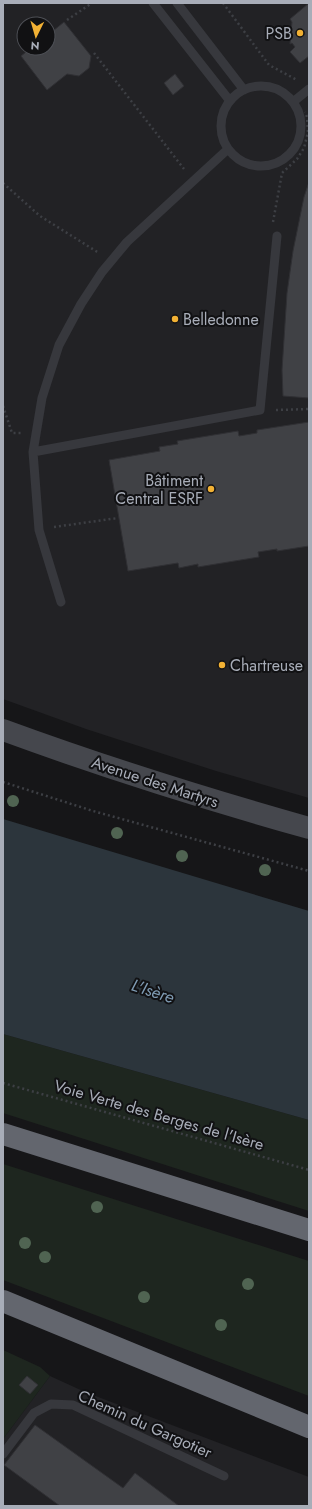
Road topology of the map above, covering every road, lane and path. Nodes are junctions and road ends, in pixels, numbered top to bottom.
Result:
1 (92, 3) edge
2 (153, 3) edge
3 (177, 3) edge
4 (223, 3) edge
5 (68, 20) dead end
6 (94, 54) dead end
7 (244, 90) junction
8 (309, 90) edge
9 (230, 101) junction
10 (293, 102) junction
11 (305, 110) dead end
12 (228, 149) junction
13 (193, 181) junction
14 (3, 184) edge
15 (272, 227) dead end
16 (277, 236) dead end
17 (111, 261) junction
18 (3, 406) edge
19 (309, 409) edge
20 (260, 410) junction
21 (36, 434) junction
22 (33, 452) junction
23 (118, 518) dead end
24 (39, 530) junction
25 (61, 602) dead end
26 (3, 730) edge
27 (3, 782) edge
28 (309, 828) edge
29 (309, 871) edge
30 (3, 1083) edge
31 (3, 1134) edge
32 (309, 1170) edge
33 (309, 1230) edge
34 (3, 1301) edge
35 (309, 1427) edge
36 (3, 1454) edge
37 (224, 1476) dead end

1 - 5 path
2 - 9 lane
3 - 7 lane
4 - 8 path
6 - 13 path
7 - 9 lane
7 - 10 lane
8 - 10 lane
9 - 12 lane
10 - 12 lane
11 - 15 path
12 - 13 lane
13 - 17 lane
14 - 17 path
16 - 20 lane
17 - 21 lane
18 - 21 path
19 - 20 path
20 - 22 lane
21 - 22 lane
22 - 24 lane
23 - 24 path
24 - 25 lane
26 - 28 main road, Avenue des Martyrs
27 - 29 path
30 - 32 path, Voie Verte des Berges de l'Isère
31 - 33 highway
34 - 35 highway
36 - 37 lane, Chemin du Gargotier

